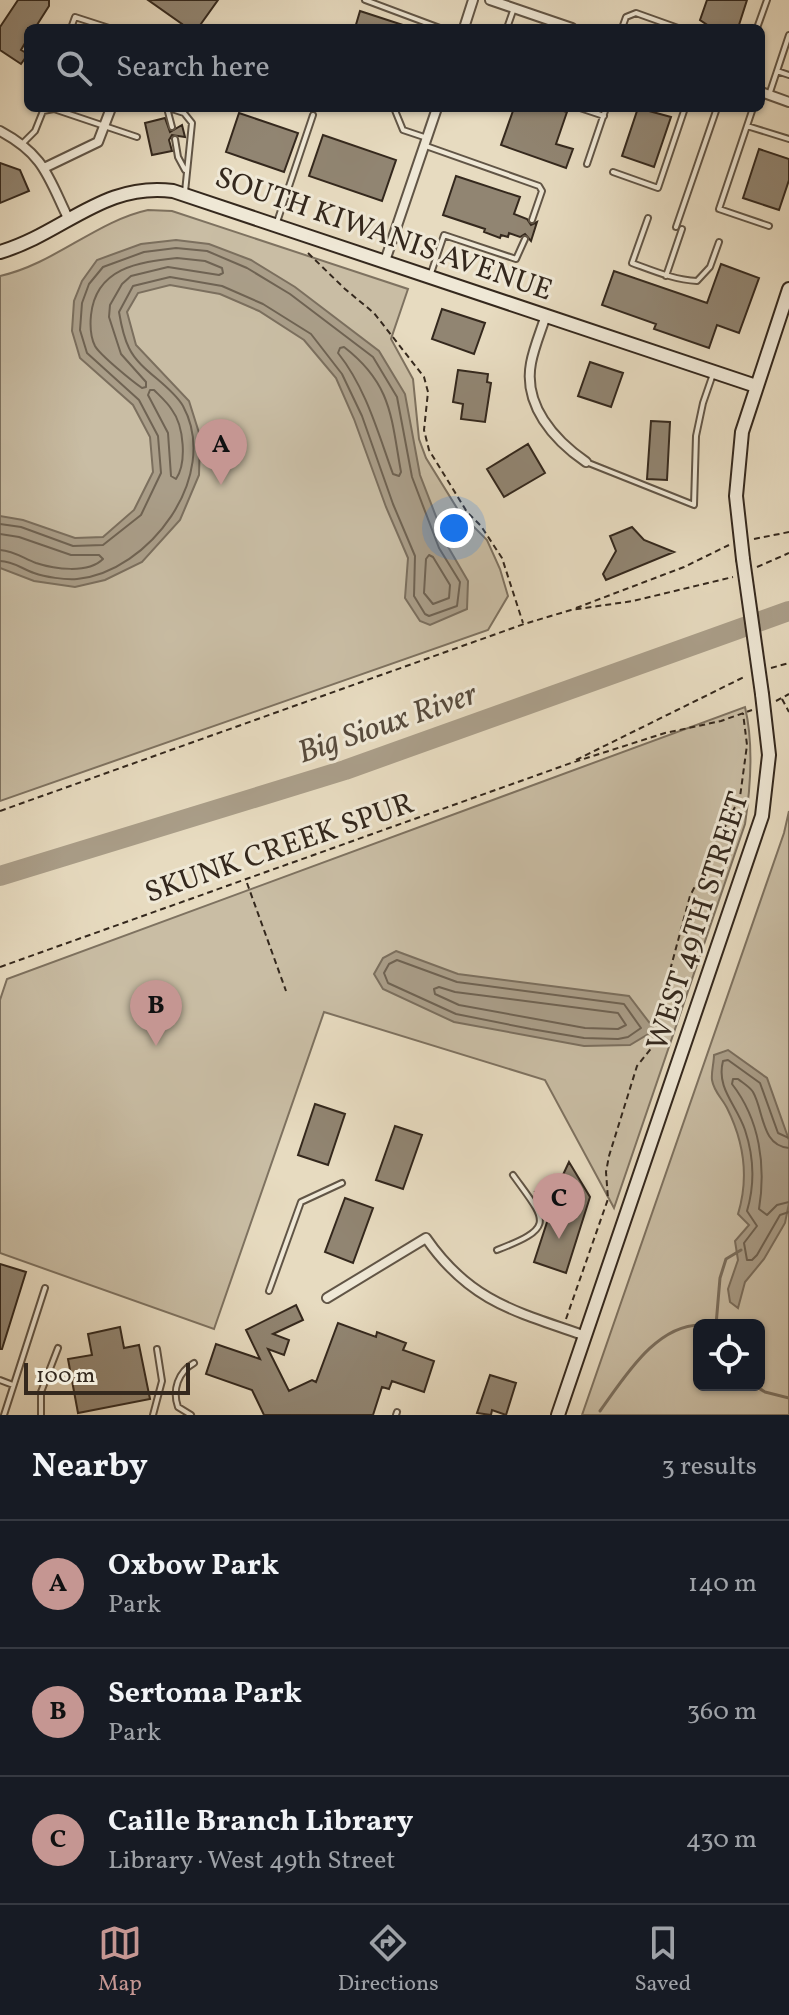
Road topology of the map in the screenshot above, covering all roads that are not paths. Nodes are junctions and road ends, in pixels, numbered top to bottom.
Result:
1 (365, 0) edge
2 (473, 0) edge
3 (490, 0) edge
4 (767, 0) edge
5 (514, 8) junction
6 (422, 22) joint
7 (72, 24) edge
8 (97, 24) edge
9 (428, 24) edge
10 (465, 24) edge
11 (508, 24) edge
12 (560, 24) edge
13 (623, 24) edge
14 (667, 24) edge
15 (758, 24) edge
16 (789, 35) edge
17 (777, 71) junction
18 (789, 75) edge
19 (765, 93) edge
20 (789, 102) edge
21 (43, 112) edge
22 (63, 112) edge
23 (110, 112) edge
24 (169, 112) edge
25 (181, 112) edge
26 (396, 112) edge
27 (436, 112) edge
28 (592, 112) edge
29 (605, 112) edge
30 (684, 112) edge
31 (716, 112) edge
32 (752, 112) edge
33 (313, 115) dead end
34 (604, 116) junction
35 (105, 126) junction
36 (747, 126) junction
37 (172, 127) dead end
38 (0, 131) edge
39 (137, 137) dead end
40 (175, 139) dead end
41 (789, 139) edge
42 (425, 142) junction
43 (23, 143) junction
44 (587, 164) dead end
45 (44, 168) junction
46 (187, 172) junction
47 (613, 172) dead end
48 (184, 194) junction
49 (648, 218) dead end
50 (69, 220) junction
51 (532, 220) dead end
52 (276, 224) junction
53 (769, 226) dead end
54 (525, 239) dead end
55 (719, 242) dead end
56 (0, 252) edge
57 (385, 261) junction
58 (430, 276) junction
59 (666, 276) junction
60 (789, 289) edge
61 (546, 315) junction
62 (714, 371) junction
63 (756, 386) junction
64 (586, 462) joint
65 (513, 1175) dead end
66 (342, 1183) dead end
67 (497, 1250) dead end
68 (45, 1288) dead end
69 (269, 1291) dead end
70 (327, 1298) dead end
71 (586, 1336) junction
72 (58, 1348) dead end
73 (157, 1349) dead end
74 (194, 1363) dead end
75 (0, 1380) edge
76 (13, 1385) junction
77 (4, 1415) edge
78 (41, 1415) edge
79 (153, 1415) edge
80 (191, 1415) edge
81 (558, 1415) edge

1 - 6 lane
2 - 10 street
3 - 5 street
4 - 15 lane
5 - 11 lane
5 - 12 street
6 - 9 lane
7 - 8 lane
13 - 14 lane
16 - 17 lane
17 - 18 lane
17 - 19 lane
19 - 20 street
21 - 43 lane
22 - 35 lane
23 - 35 street
24 - 37 lane
25 - 46 lane
26 - 42 lane
27 - 42 street
28 - 34 lane
29 - 34 lane
30 - 47 lane
31 - 59 lane
32 - 36 lane
33 - 52 lane
34 - 44 lane
35 - 39 lane
35 - 45 street
36 - 41 lane
36 - 53 lane
38 - 43 street
40 - 46 lane
42 - 51 lane
42 - 57 street
43 - 45 street
45 - 50 street
46 - 48 lane
48 - 50 main road, SOUTH KIWANIS AVENUE
48 - 52 main road, SOUTH KIWANIS AVENUE
49 - 59 lane
50 - 56 main road, SOUTH KIWANIS AVENUE
52 - 57 main road, SOUTH KIWANIS AVENUE
54 - 58 lane
55 - 59 lane
57 - 58 main road, SOUTH KIWANIS AVENUE
58 - 61 main road, SOUTH KIWANIS AVENUE
60 - 63 main road, WEST 49TH STREET
61 - 62 main road, SOUTH KIWANIS AVENUE
61 - 64 street
62 - 63 main road, SOUTH KIWANIS AVENUE
62 - 64 lane
63 - 71 main road, WEST 49TH STREET, bridge
65 - 67 lane
66 - 69 lane
68 - 76 lane
70 - 71 street
71 - 81 main road, WEST 49TH STREET
72 - 78 lane
73 - 79 lane
74 - 80 lane
75 - 76 lane
76 - 77 lane

